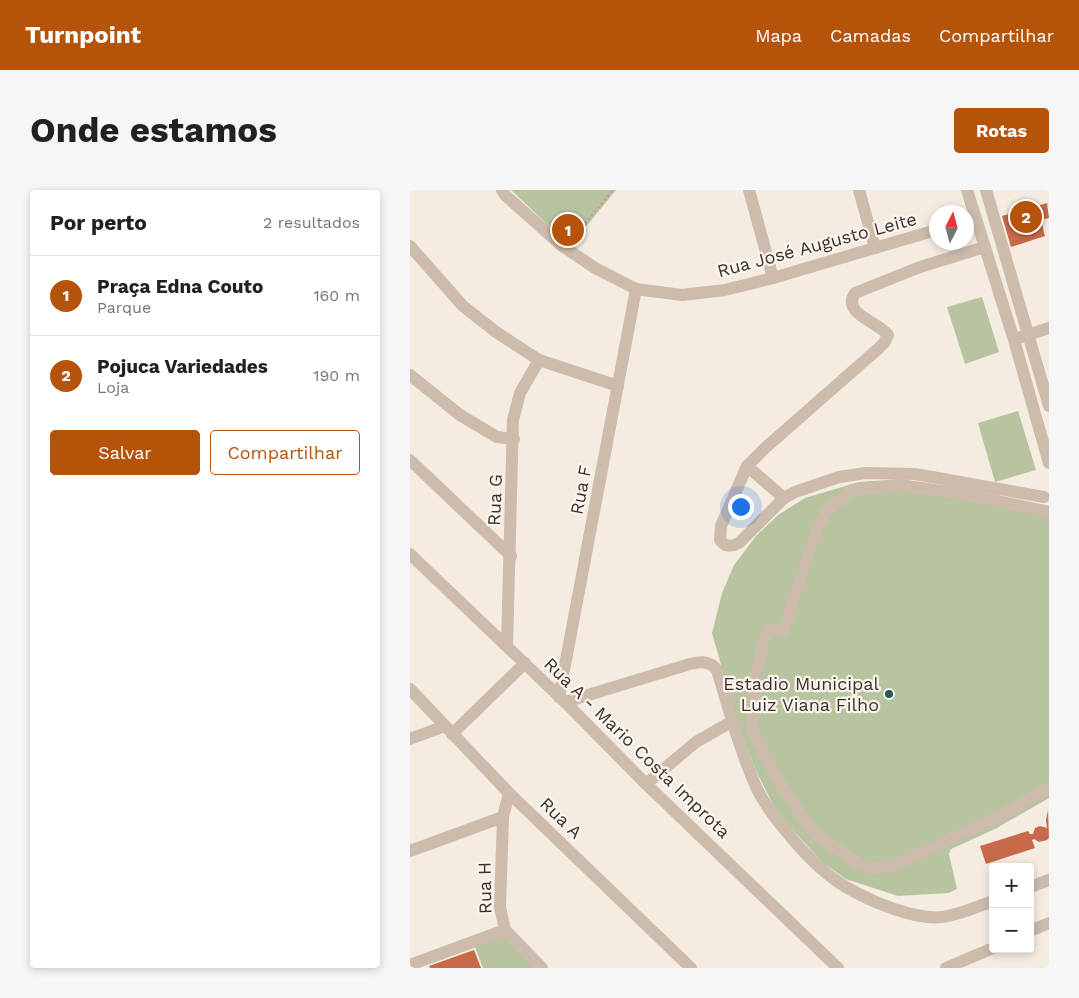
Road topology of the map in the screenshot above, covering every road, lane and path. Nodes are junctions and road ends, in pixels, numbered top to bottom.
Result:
1 (502, 190) edge
2 (612, 190) edge
3 (749, 190) edge
4 (859, 190) edge
5 (967, 190) edge
6 (986, 190) edge
7 (969, 205) edge
8 (993, 215) junction
9 (974, 219) edge
10 (974, 226) edge
11 (929, 232) edge
12 (573, 238) dead end
13 (410, 246) edge
14 (985, 247) junction
15 (875, 248) junction
16 (773, 278) junction
17 (636, 289) junction
18 (1049, 328) edge
19 (1028, 334) junction
20 (1014, 340) junction
21 (539, 360) junction
22 (410, 376) edge
23 (618, 386) junction
24 (1049, 406) edge
25 (514, 439) junction
26 (410, 460) edge
27 (1049, 463) edge
28 (747, 466) junction
29 (1044, 497) dead end
30 (784, 498) junction
31 (1049, 512) edge
32 (410, 554) edge
33 (510, 556) junction
34 (508, 646) junction
35 (524, 663) junction
36 (410, 689) edge
37 (562, 700) junction
38 (733, 720) junction
39 (448, 730) junction
40 (410, 739) edge
41 (646, 784) junction
42 (1049, 788) edge
43 (509, 793) junction
44 (503, 816) junction
45 (410, 852) edge
46 (1049, 880) edge
47 (1034, 886) edge
48 (989, 902) edge
49 (1049, 923) edge
50 (1034, 929) edge
51 (504, 930) junction
52 (989, 950) edge
53 (410, 965) edge
54 (542, 968) edge
55 (691, 968) edge
56 (838, 968) edge
57 (946, 968) edge

1 - 17 street, Rua José Augusto Leite
2 - 12 path
3 - 16 street
4 - 15 street
5 - 7 street
6 - 8 street
8 - 9 street
8 - 19 street
10 - 14 street
11 - 15 street, Rua José Augusto Leite
13 - 21 street
14 - 20 street
14 - 28 street
15 - 16 street, Rua José Augusto Leite
16 - 17 street, Rua José Augusto Leite
17 - 23 street, Rua F
18 - 19 street
19 - 20 street
19 - 24 street
20 - 27 street
21 - 23 street
21 - 25 street, Rua G
22 - 25 street
23 - 37 street, Rua F
25 - 33 street, Rua G
26 - 33 street
28 - 30 street
28 - 30 street
29 - 30 street
31 - 42 street
32 - 34 street, Rua A - Mario Costa Improta
33 - 34 street, Rua G
34 - 35 street, Rua A - Mario Costa Improta
35 - 37 street, Rua A - Mario Costa Improta
35 - 39 street
36 - 39 street, Rua A
37 - 38 street
37 - 41 street, Rua A - Mario Costa Improta
38 - 41 street
38 - 48 street
39 - 40 street
39 - 43 street, Rua A
41 - 56 street, Rua A - Mario Costa Improta
43 - 44 street, Rua H
43 - 55 street, Rua A
44 - 45 street
44 - 51 street, Rua H
46 - 47 street
49 - 50 street
51 - 53 street
51 - 54 street, Rua H
52 - 57 street

